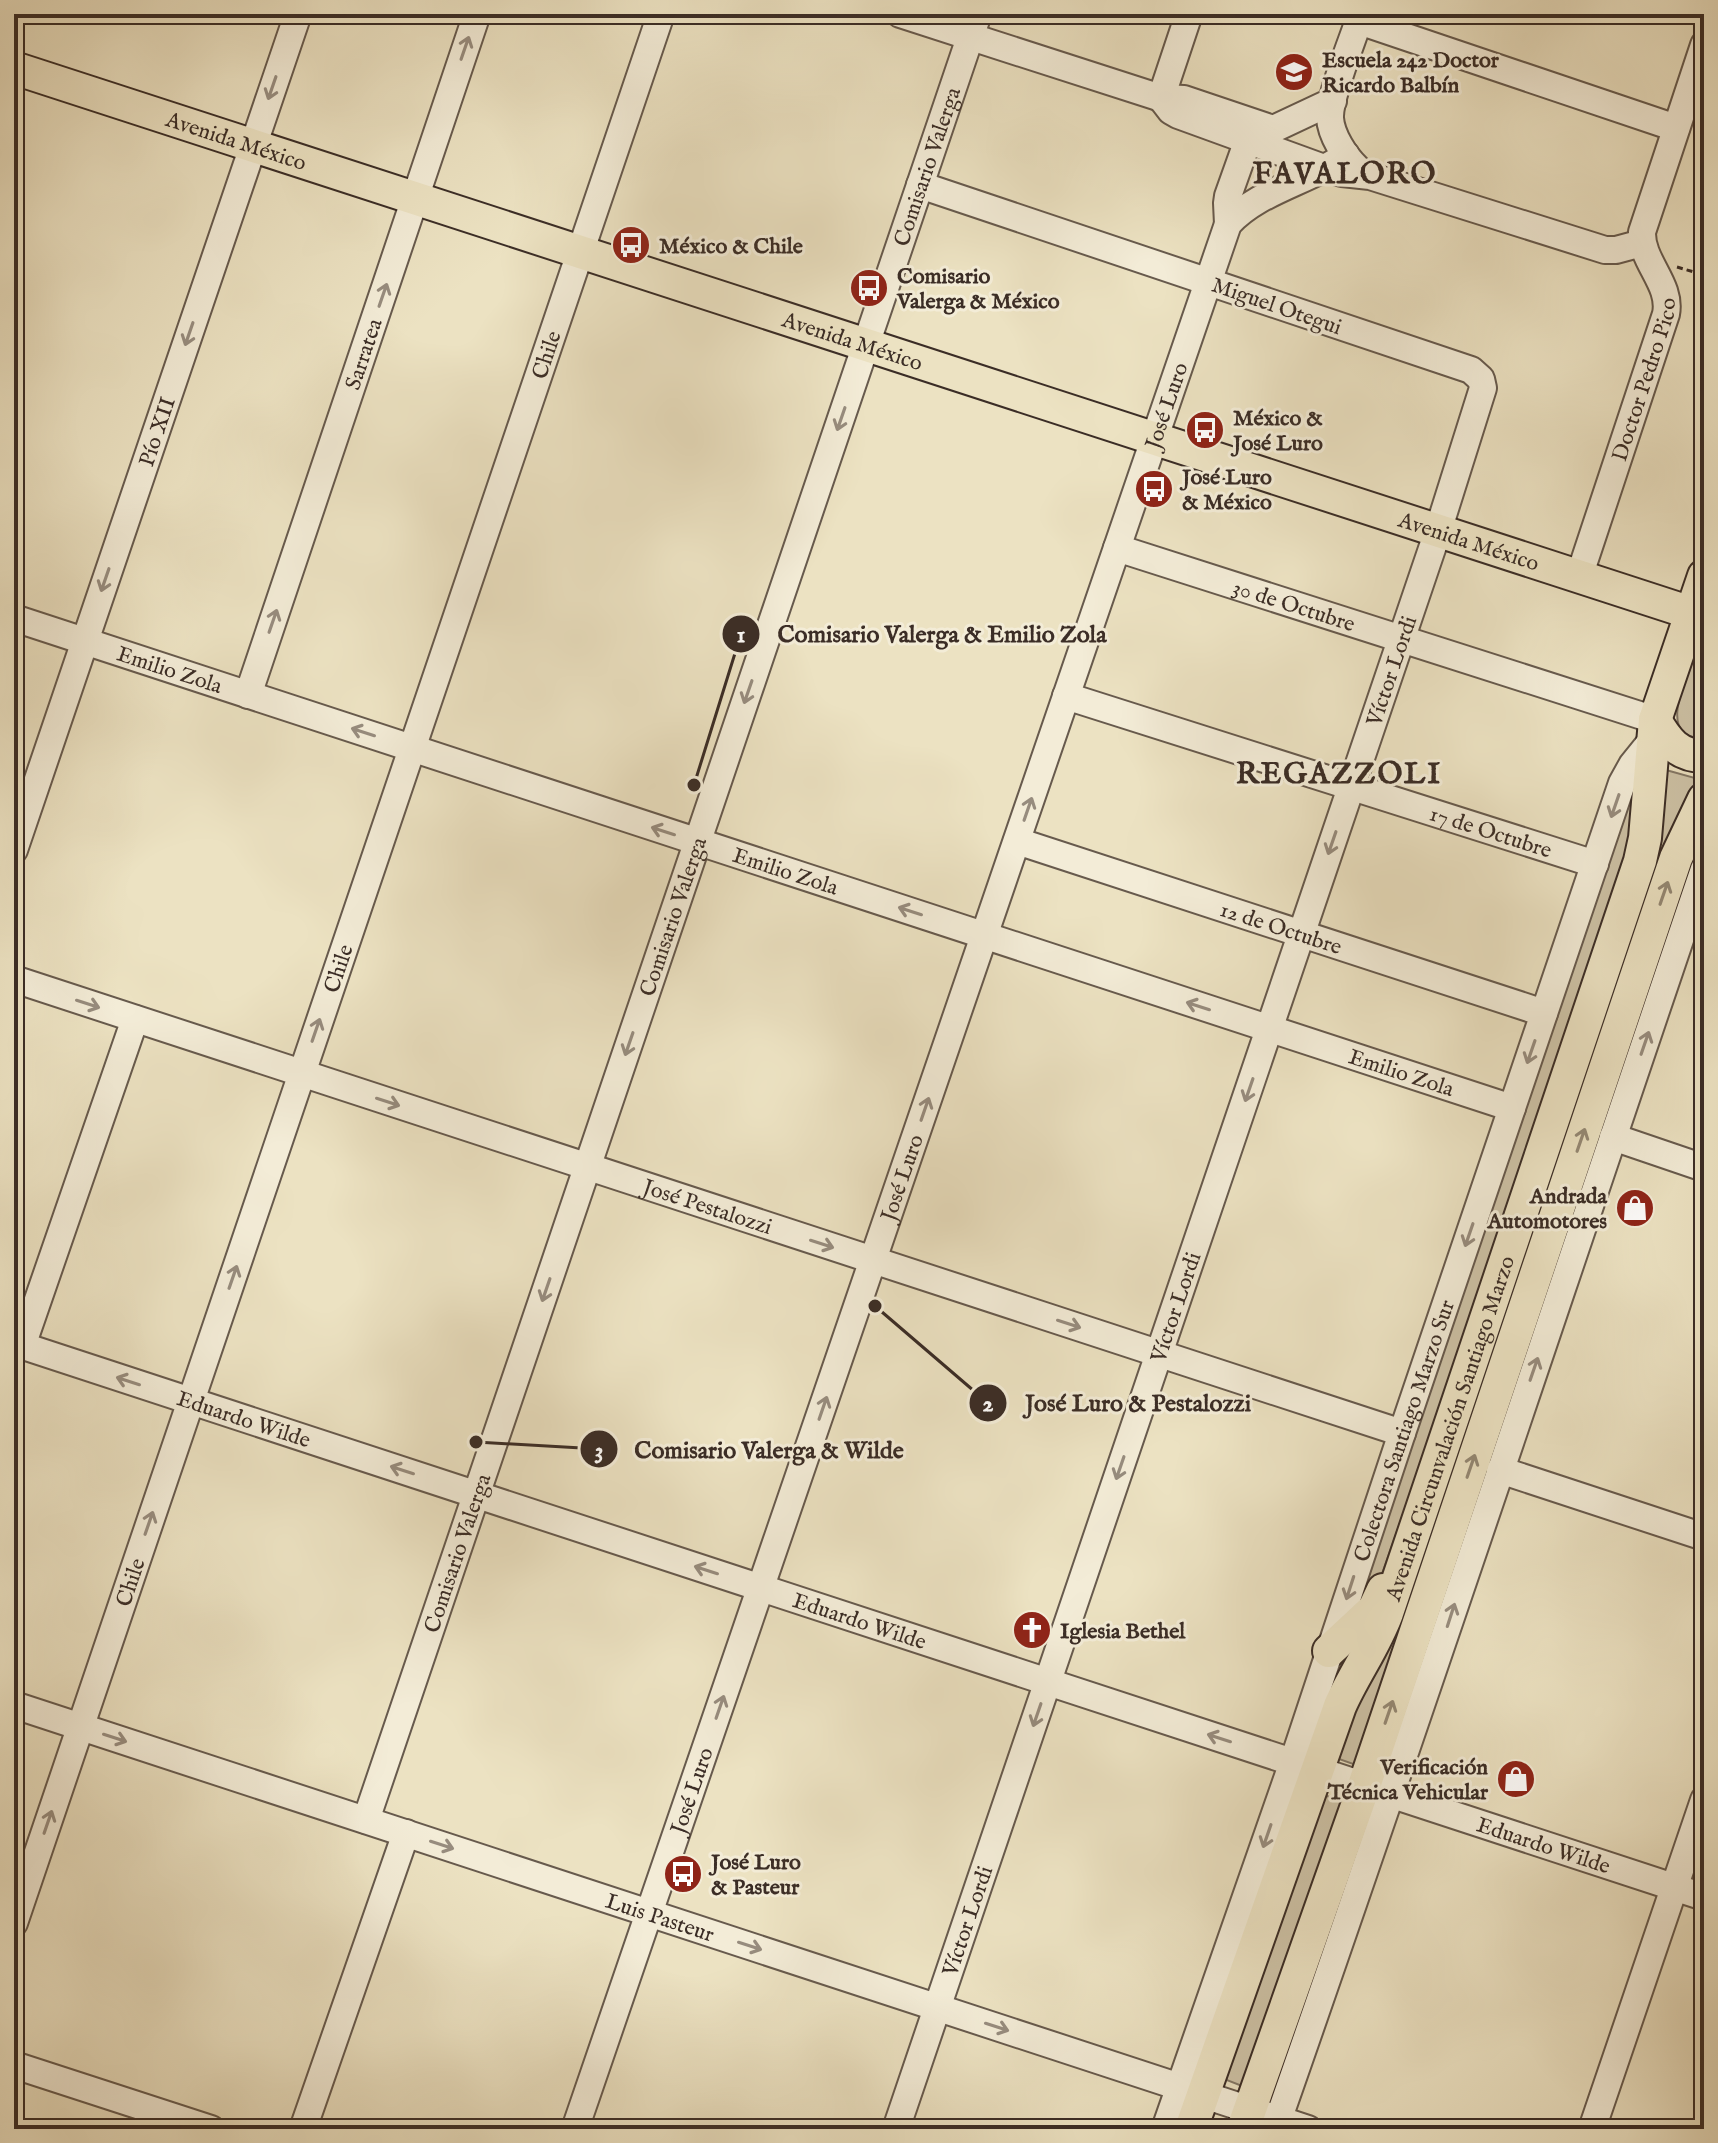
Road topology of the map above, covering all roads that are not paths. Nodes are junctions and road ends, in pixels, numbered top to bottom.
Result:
1 (298, 14) edge
2 (477, 14) edge
3 (661, 14) edge
4 (900, 14) edge
5 (1189, 14) edge
6 (1360, 18) edge
7 (974, 25) edge
8 (1704, 45) edge
9 (14, 68) edge
10 (1161, 98) junction
11 (1333, 101) junction
12 (1676, 128) junction
13 (1262, 135) junction
14 (253, 146) junction
15 (1335, 161) junction
16 (920, 185) junction
17 (415, 198) junction
18 (1228, 224) junction
19 (1642, 243) junction
20 (580, 252) junction
21 (1209, 282) junction
22 (866, 345) junction
23 (1155, 439) junction
24 (1438, 531) junction
25 (1117, 548) junction
26 (1704, 576) edge
27 (1579, 577) junction
28 (14, 618) edge
29 (1700, 619) edge
30 (1401, 639) junction
31 (85, 641) junction
32 (248, 695) junction
33 (1066, 696) junction
34 (1654, 729) junction
35 (412, 748) junction
36 (1704, 756) edge
37 (1351, 787) junction
38 (1704, 799) edge
39 (1017, 841) junction
40 (697, 842) junction
41 (14, 850) edge
42 (1595, 864) junction
43 (1704, 869) edge
44 (1302, 933) junction
45 (984, 936) junction
46 (14, 979) edge
47 (1544, 1013) junction
48 (135, 1019) junction
49 (1269, 1029) junction
50 (302, 1074) junction
51 (1512, 1108) junction
52 (1613, 1137) junction
53 (587, 1167) junction
54 (1704, 1168) edge
55 (873, 1260) junction
56 (18, 1344) edge
57 (1159, 1354) junction
58 (191, 1401) junction
59 (1402, 1433) junction
60 (1446, 1440) junction
61 (1500, 1470) junction
62 (476, 1495) junction
63 (1704, 1537) edge
64 (761, 1588) junction
65 (1329, 1651) junction
66 (1048, 1682) junction
67 (14, 1705) edge
68 (80, 1727) junction
69 (1305, 1766) junction
70 (1378, 1791) junction
71 (1704, 1800) edge
72 (366, 1820) junction
73 (406, 1833) junction
74 (1674, 1888) junction
75 (1704, 1897) edge
76 (649, 1913) junction
77 (14, 1923) edge
78 (938, 2007) junction
79 (14, 2065) edge
80 (1192, 2091) junction
81 (1262, 2122) edge
82 (211, 2129) edge
83 (303, 2129) edge
84 (575, 2129) edge
85 (896, 2129) edge
86 (1165, 2129) edge
87 (1191, 2129) edge
88 (1308, 2129) edge
89 (1592, 2129) edge

1 -> 14 street, Pío XII
17 -> 2 street, Sarratea
3 - 20 street, Chile
4 - 7 street
5 - 10 street
6 - 11 street
6 - 12 street
7 - 10 street
7 - 16 street, Comisario Valerga
8 - 12 street
9 - 14 main road, Avenida México
10 - 13 street
11 - 13 street
11 - 15 street
12 - 19 street
13 - 15 street
13 - 18 street, José Luro
14 - 17 main road, Avenida México
14 -> 31 street, Pío XII
15 - 18 street
15 - 19 street
16 - 21 street, Miguel Otegui
16 - 22 street, Comisario Valerga
17 - 20 main road, Avenida México
32 -> 17 street, Sarratea
18 - 21 street, José Luro
19 - 27 street, Doctor Pedro Pico
20 - 22 main road, Avenida México
20 - 35 street, Chile
21 - 23 street, José Luro
21 - 24 street, Miguel Otegui
22 - 23 main road, Avenida México
22 -> 40 street, Comisario Valerga
23 - 24 main road, Avenida México
23 - 25 street, José Luro
24 - 27 main road, Avenida México
24 - 30 street, Víctor Lordi
25 - 30 street, 30 de Octubre
25 - 33 street, José Luro
26 - 29 main road, Avenida Circunvalación Santiago Marzo
27 - 29 main road, Avenida México
28 - 31 street, Emilio Zola
29 - 34 main road, Avenida Circunvalación Santiago Marzo
30 - 34 street, 30 de Octubre
30 - 37 street, Víctor Lordi
31 - 32 street, Emilio Zola
31 - 41 street, Pío XII
35 -> 32 street, Emilio Zola
33 - 37 street, 17 de Octubre
39 -> 33 street, José Luro
34 - 36 main road
34 -> 42 street, Colectora Santiago Marzo Sur
34 - 60 main road, Avenida Circunvalación Santiago Marzo
40 -> 35 street, Emilio Zola
50 -> 35 street, Chile
37 - 42 street, 17 de Octubre
37 -> 44 street, Víctor Lordi
70 -> 38 main road, Avenida Circunvalación Santiago Marzo
39 - 44 street, 12 de Octubre
39 - 45 street, José Luro
45 -> 40 street, Emilio Zola
40 -> 53 street, Comisario Valerga
42 - 47 street, Colectora Santiago Marzo Sur
52 -> 43 street
44 - 47 street, 12 de Octubre
44 - 49 street, Víctor Lordi
49 -> 45 street, Emilio Zola
55 -> 45 street, José Luro
46 -> 48 street, José Pestalozzi
47 -> 51 street, Colectora Santiago Marzo Sur
48 - 50 street, José Pestalozzi
48 - 56 street
49 - 51 street, Emilio Zola
49 -> 57 street, Víctor Lordi
50 -> 53 street, José Pestalozzi
58 -> 50 street, Chile
51 -> 59 street, Colectora Santiago Marzo Sur
52 - 54 street
61 -> 52 street
53 -> 55 street, José Pestalozzi
53 -> 62 street, Comisario Valerga
55 -> 57 street, José Pestalozzi
64 -> 55 street, José Luro
58 -> 56 street, Eduardo Wilde
57 - 59 street, José Pestalozzi
57 -> 66 street, Víctor Lordi
62 -> 58 street, Eduardo Wilde
68 -> 58 street, Chile
59 -> 65 street, Colectora Santiago Marzo Sur
60 - 65 main road
60 - 69 main road, Avenida Circunvalación Santiago Marzo
61 - 63 street
70 -> 61 street
64 -> 62 street, Eduardo Wilde
62 - 72 street, Comisario Valerga
64 - 66 street, Eduardo Wilde
76 -> 64 street, José Luro
65 - 69 street, Colectora Santiago Marzo Sur
69 -> 66 street, Eduardo Wilde
66 -> 78 street, Víctor Lordi
67 - 68 street, Luis Pasteur
68 -> 72 street, Luis Pasteur
77 -> 68 street, Chile
69 - 70 street, Eduardo Wilde
69 -> 80 main road, Avenida Circunvalación Santiago Marzo
70 - 74 street, Eduardo Wilde
70 - 81 main road, Avenida Circunvalación Santiago Marzo
71 - 74 street
72 - 73 street, Luis Pasteur
73 -> 76 street, Luis Pasteur
73 - 83 street
74 - 75 street, Eduardo Wilde
74 - 89 street
76 -> 78 street, Luis Pasteur
76 - 84 street, José Luro
78 -> 80 street, Luis Pasteur
78 - 85 street, Víctor Lordi
79 - 82 street
80 - 81 street, Luis Pasteur
80 - 86 street
80 - 87 main road, Avenida Circunvalación Santiago Marzo
81 - 88 street, Luis Pasteur

